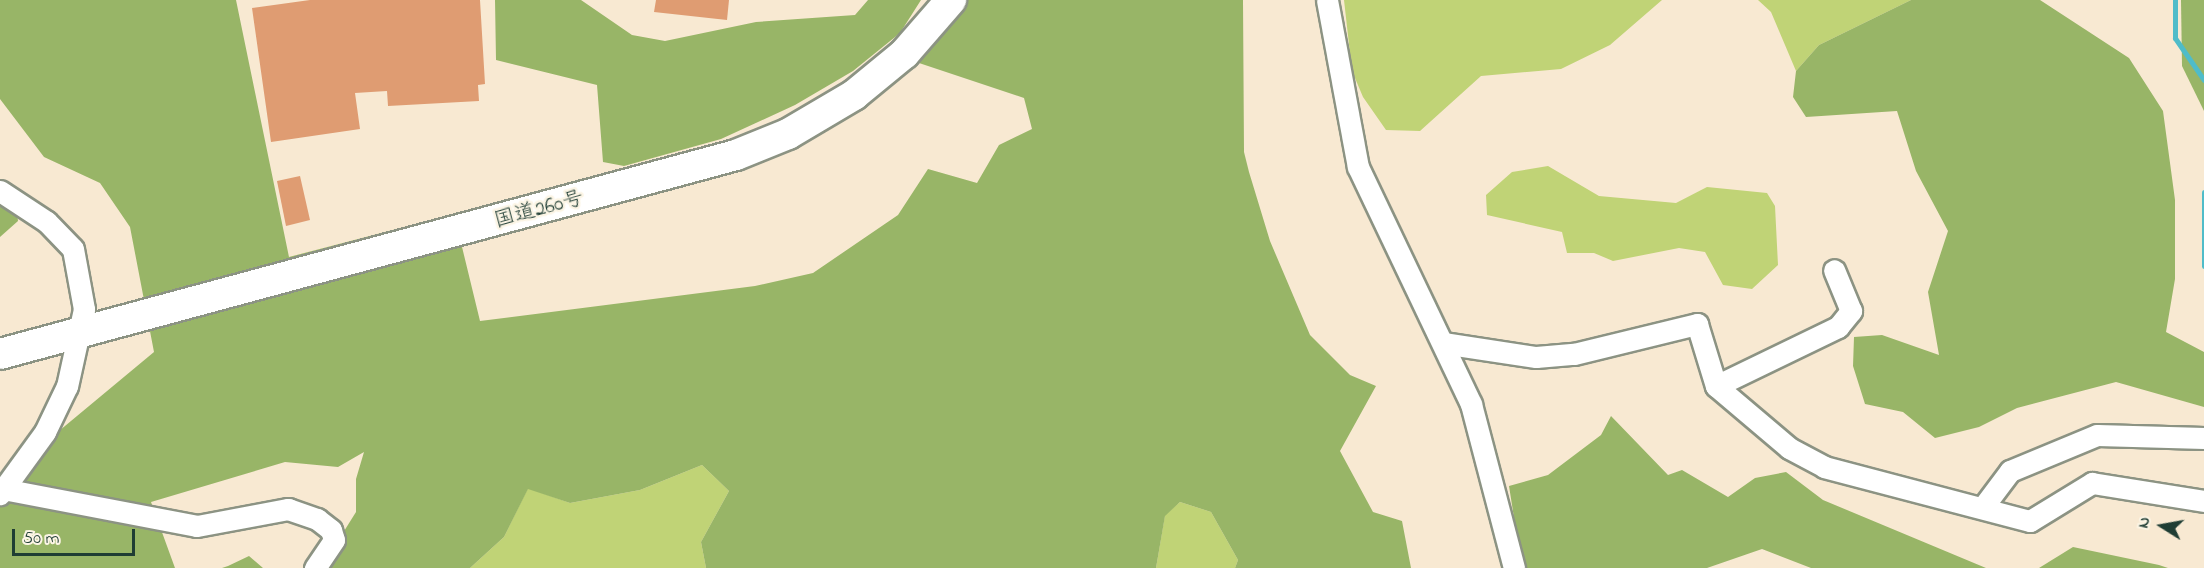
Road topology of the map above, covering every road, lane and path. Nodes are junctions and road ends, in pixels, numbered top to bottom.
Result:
1 (951, 0) edge
2 (1327, 0) edge
3 (0, 191) edge
4 (1834, 270) dead end
5 (82, 335) junction
6 (1443, 343) junction
7 (0, 354) edge
8 (1716, 386) junction
9 (2204, 438) edge
10 (1, 492) edge
11 (2204, 501) edge
12 (1983, 507) junction
13 (315, 568) edge
14 (1514, 568) edge

1 - 5 highway, 国道260号
2 - 6 street
3 - 5 street
4 - 8 street
5 - 7 highway, 国道260号
5 - 10 street
6 - 8 street
6 - 14 street
8 - 12 street
9 - 12 street
10 - 13 street
11 - 12 street

